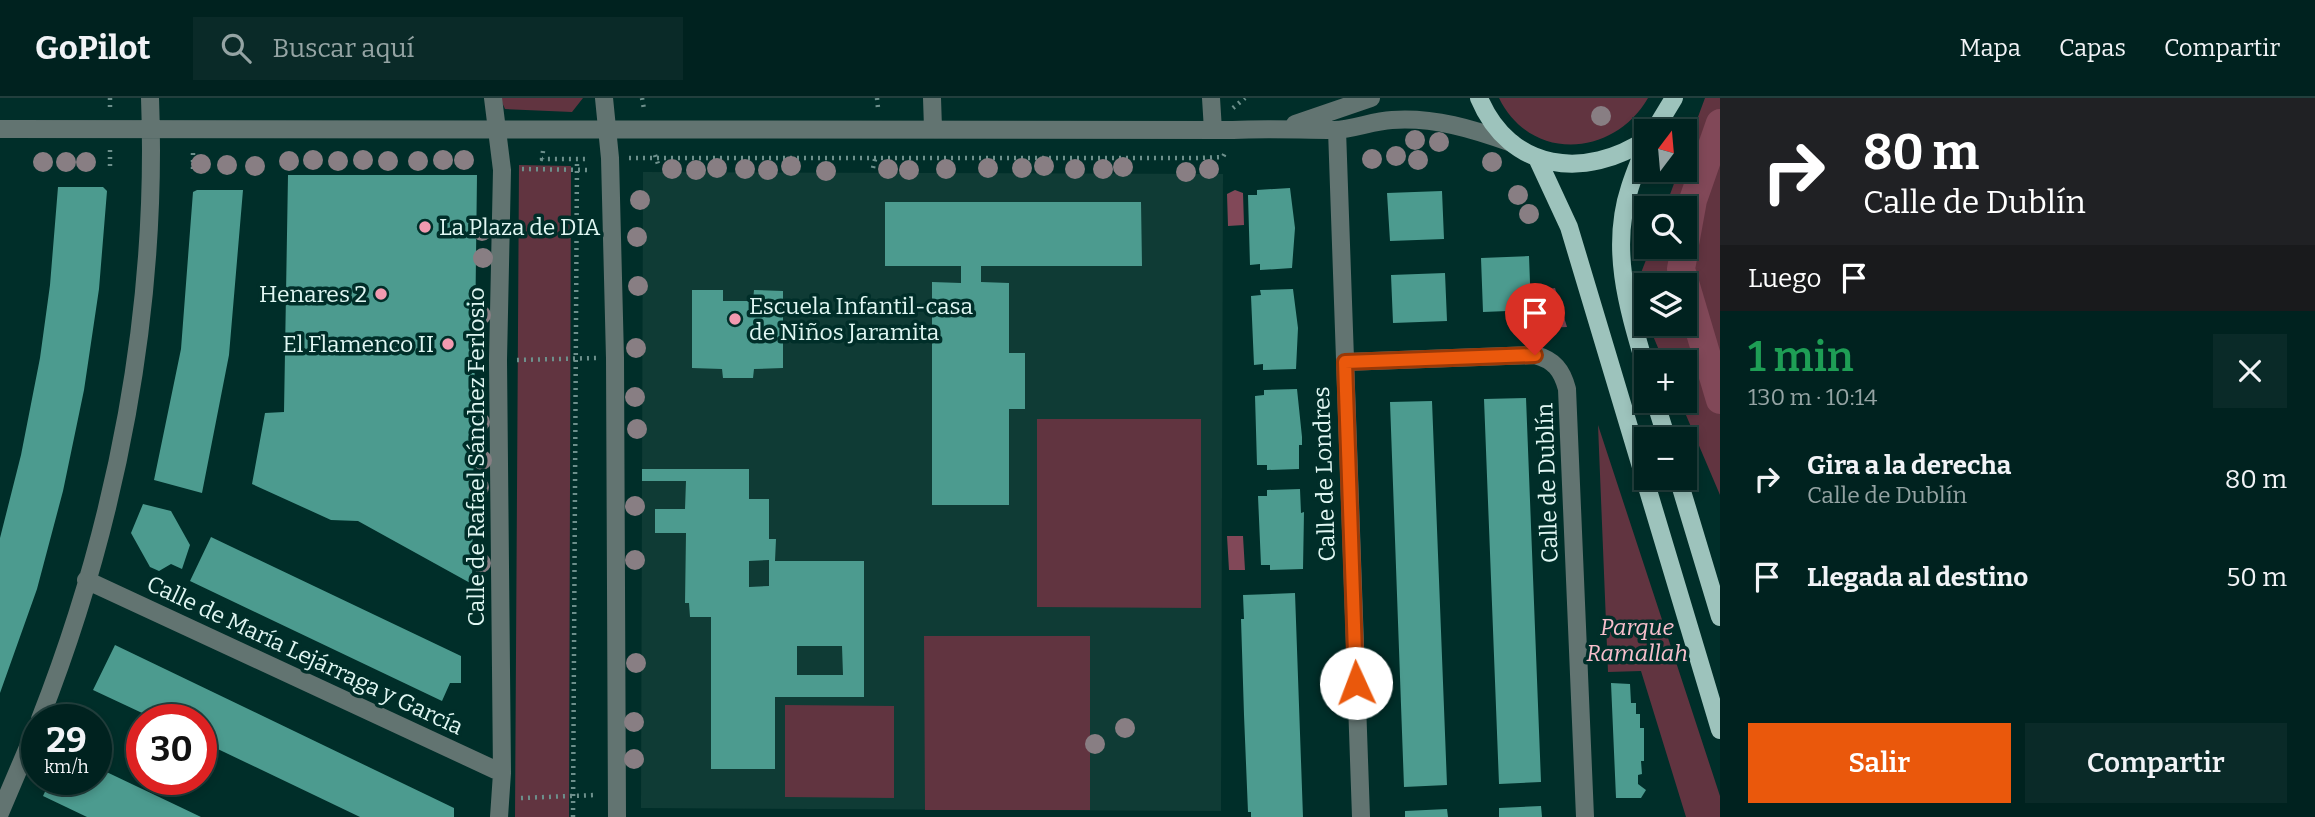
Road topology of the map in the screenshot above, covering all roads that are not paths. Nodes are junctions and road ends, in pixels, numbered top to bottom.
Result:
1 (150, 98) edge
2 (493, 98) edge
3 (604, 98) edge
4 (932, 98) edge
5 (1211, 98) edge
6 (1371, 98) edge
7 (1479, 98) edge
8 (1674, 98) edge
9 (1661, 119) edge
10 (1286, 127) junction
11 (609, 128) junction
12 (933, 128) junction
13 (496, 129) junction
14 (0, 130) edge
15 (152, 130) junction
16 (1213, 130) junction
17 (1336, 130) junction
18 (1512, 143) junction
19 (1634, 148) edge
20 (1537, 158) junction
21 (1634, 177) edge
22 (1641, 350) edge
23 (1345, 362) junction
24 (1682, 490) edge
25 (86, 580) junction
26 (1720, 617) edge
27 (45, 704) edge
28 (1720, 730) edge
29 (21, 764) edge
30 (502, 773) junction
31 (0, 813) edge
32 (499, 817) edge
33 (617, 817) edge
34 (1361, 817) edge
35 (1585, 817) edge

1 - 15 street
2 - 13 street, Calle de Rafael Sánchez Ferlosio
3 - 11 street
4 - 12 street
5 - 16 street
6 - 10 street
7 - 18 main road
8 - 9 main road
10 - 16 street
10 - 17 street
11 - 12 street
11 - 13 street
11 - 33 street
12 - 16 street
13 - 15 street
13 - 30 street, Calle de Rafael Sánchez Ferlosio
14 - 15 street
15 - 25 street
17 - 18 street
17 - 23 street, Calle de Londres
18 - 20 main road
19 - 20 main road
20 - 28 main road
21 - 22 main road
23 - 34 street, Calle de Londres
23 - 35 street, Calle de Dublín
24 - 26 main road
25 - 27 street
25 - 30 street, Calle de María Lejárraga y García
29 - 31 street
30 - 32 street, Calle de Rafael Sánchez Ferlosio

